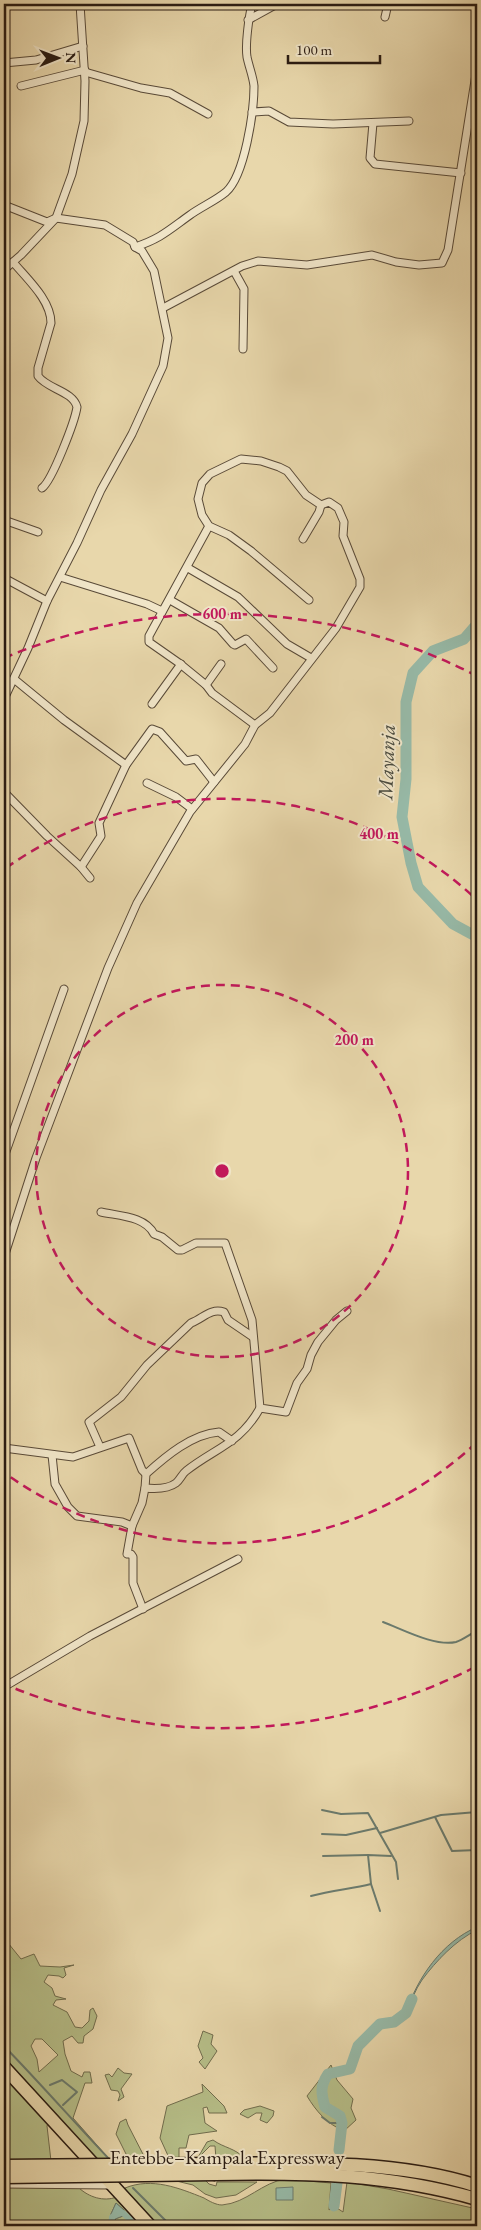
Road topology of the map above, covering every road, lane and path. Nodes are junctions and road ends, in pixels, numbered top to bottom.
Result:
1 (80, 4) edge
2 (252, 4) edge
3 (277, 4) edge
4 (388, 4) edge
5 (385, 17) dead end
6 (248, 20) junction
7 (83, 46) junction
8 (4, 63) edge
9 (477, 68) edge
10 (85, 71) junction
11 (21, 86) dead end
12 (252, 112) junction
13 (208, 114) dead end
14 (409, 121) dead end
15 (373, 123) junction
16 (461, 172) junction
17 (4, 206) edge
18 (56, 218) junction
19 (135, 247) junction
20 (13, 262) junction
21 (4, 270) edge
22 (234, 271) junction
23 (163, 308) junction
24 (243, 349) dead end
25 (42, 488) dead end
26 (321, 505) junction
27 (4, 520) edge
28 (209, 526) junction
29 (38, 532) dead end
30 (303, 539) dead end
31 (188, 568) junction
32 (60, 577) junction
33 (4, 578) edge
34 (170, 600) junction
35 (309, 600) dead end
36 (47, 601) junction
37 (162, 611) junction
38 (311, 658) junction
39 (181, 664) junction
40 (221, 664) dead end
41 (273, 668) dead end
42 (14, 679) junction
43 (206, 685) junction
44 (4, 700) edge
45 (152, 704) dead end
46 (254, 725) junction
47 (126, 765) junction
48 (214, 782) junction
49 (147, 783) dead end
50 (4, 792) edge
51 (192, 809) junction
52 (81, 867) junction
53 (90, 878) dead end
54 (64, 989) dead end
55 (4, 1157) edge
56 (101, 1212) dead end
57 (4, 1256) edge
58 (347, 1311) dead end
59 (252, 1337) junction
60 (260, 1408) junction
61 (232, 1441) junction
62 (100, 1446) junction
63 (4, 1448) edge
64 (52, 1454) junction
65 (146, 1474) junction
66 (146, 1488) junction
67 (132, 1526) junction
68 (238, 1559) dead end
69 (143, 1609) junction
70 (4, 1687) edge
71 (4, 2067) edge
72 (4, 2166) edge
73 (216, 2169) junction
74 (4, 2177) edge
75 (4, 2184) edge
76 (111, 2185) junction
77 (477, 2185) edge
78 (477, 2199) edge
79 (150, 2226) edge

1 - 7 street
2 - 6 street
3 - 6 street
4 - 5 street
6 - 12 street
7 - 8 street
7 - 10 street
9 - 16 street
10 - 11 street
10 - 13 street
10 - 18 street
12 - 15 street
12 - 19 street
14 - 15 street
15 - 16 street
16 - 22 street
17 - 18 street
18 - 19 street
18 - 20 street
19 - 23 street
20 - 21 street
20 - 25 street
22 - 23 street
22 - 24 street
23 - 32 street
26 - 28 street
26 - 30 street
26 - 38 street
27 - 29 street
28 - 31 street
28 - 35 street
31 - 34 street
31 - 38 street
32 - 36 street
32 - 37 street
33 - 36 street
34 - 37 street
34 - 41 street
36 - 42 street
37 - 39 street
38 - 46 street
39 - 43 street
39 - 45 street
40 - 43 street
42 - 44 street
42 - 47 street
43 - 46 street
46 - 48 street
47 - 48 street
47 - 52 street
48 - 51 street
49 - 51 street
50 - 52 street
51 - 57 street
52 - 53 street
54 - 55 street
56 - 59 street
58 - 60 street
59 - 60 street
59 - 62 street
60 - 61 street
61 - 65 street
61 - 66 street
62 - 64 street
62 - 65 street
63 - 64 street
64 - 67 street
65 - 66 street
66 - 67 street
67 - 69 street
68 - 69 street
69 - 70 street
71 - 76 highway
72 - 73 highway, Entebbe–Kampala Expressway, bridge
73 - 74 highway, Entebbe–Kampala Expressway, bridge
73 - 77 highway, Entebbe–Kampala Expressway
73 - 78 highway, Entebbe–Kampala Expressway
75 - 76 street
76 - 79 highway

